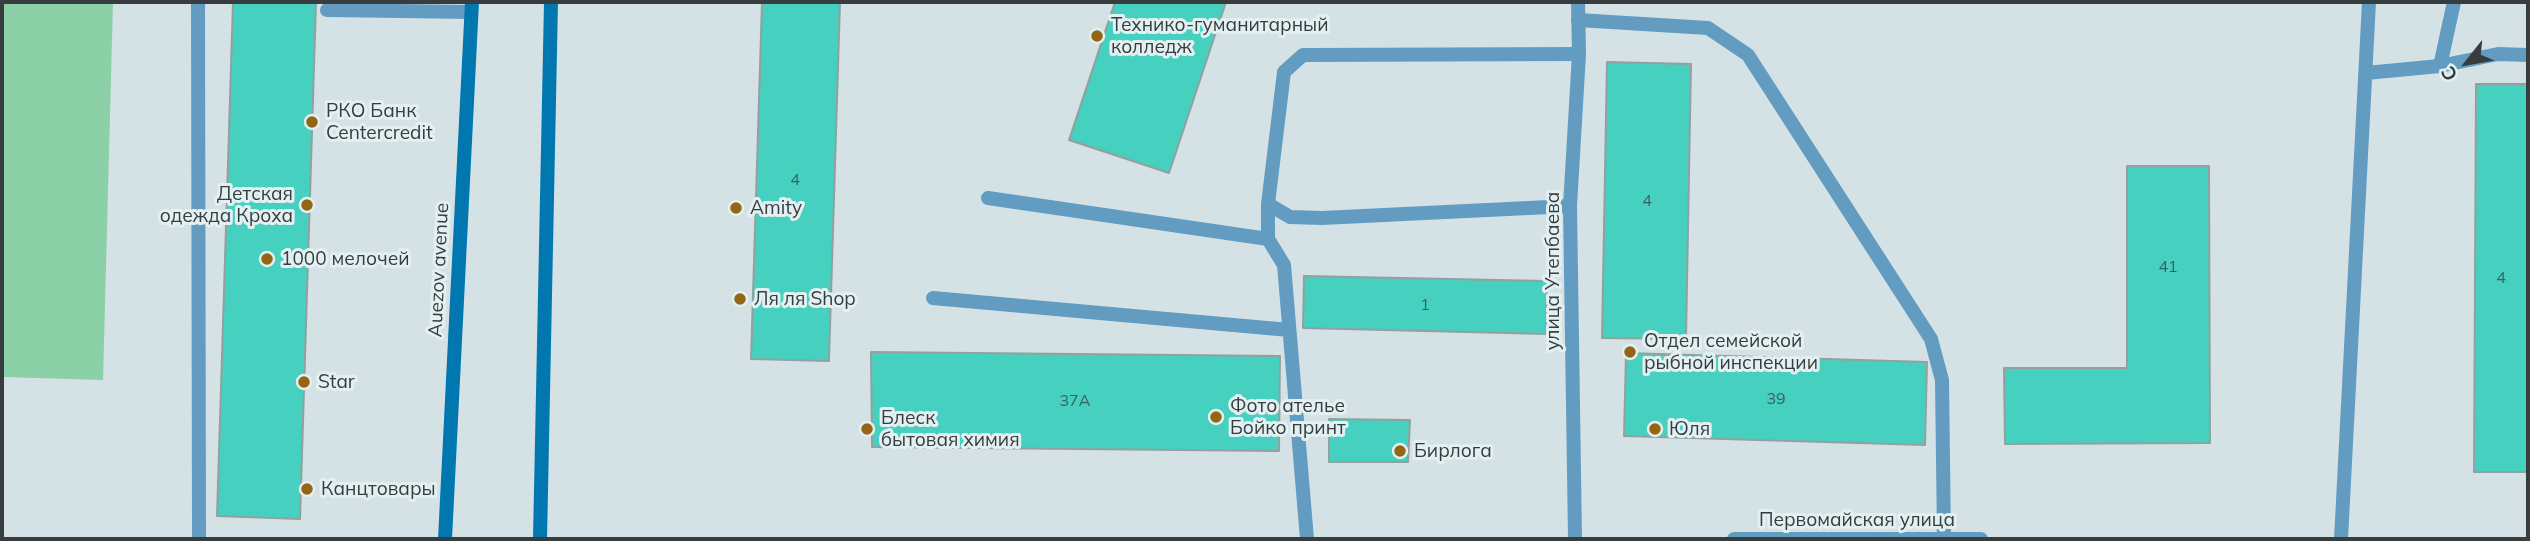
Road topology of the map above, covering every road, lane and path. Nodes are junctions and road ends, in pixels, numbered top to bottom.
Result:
1 (198, 2) edge
2 (551, 2) edge
3 (1578, 2) edge
4 (2369, 2) edge
5 (2454, 2) edge
6 (472, 7) edge
7 (327, 10) dead end
8 (1578, 20) junction
9 (1579, 54) junction
10 (2528, 55) edge
11 (2440, 66) junction
12 (2365, 73) junction
13 (988, 198) dead end
14 (1268, 204) junction
15 (1570, 206) junction
16 (1268, 239) junction
17 (933, 298) dead end
18 (1289, 330) junction
19 (199, 539) edge
20 (445, 539) edge
21 (540, 539) edge
22 (1307, 539) edge
23 (1575, 539) edge
24 (1734, 539) edge
25 (1943, 539) edge
26 (1981, 539) edge
27 (2341, 539) edge

1 - 19 street
2 - 21 main road
3 - 8 street, улица Утепбаева
4 - 12 street
5 - 11 street
6 - 7 street
6 - 20 main road, Auezov avenue
8 - 9 street, улица Утепбаева
8 - 25 street
9 - 14 street
9 - 15 street, улица Утепбаева
10 - 11 street
11 - 12 street
12 - 27 street
13 - 16 street
14 - 15 street
14 - 16 street
15 - 23 street, улица Утепбаева
16 - 18 street
17 - 18 street
18 - 22 street
24 - 25 street, Первомайская улица
25 - 26 street, Первомайская улица

